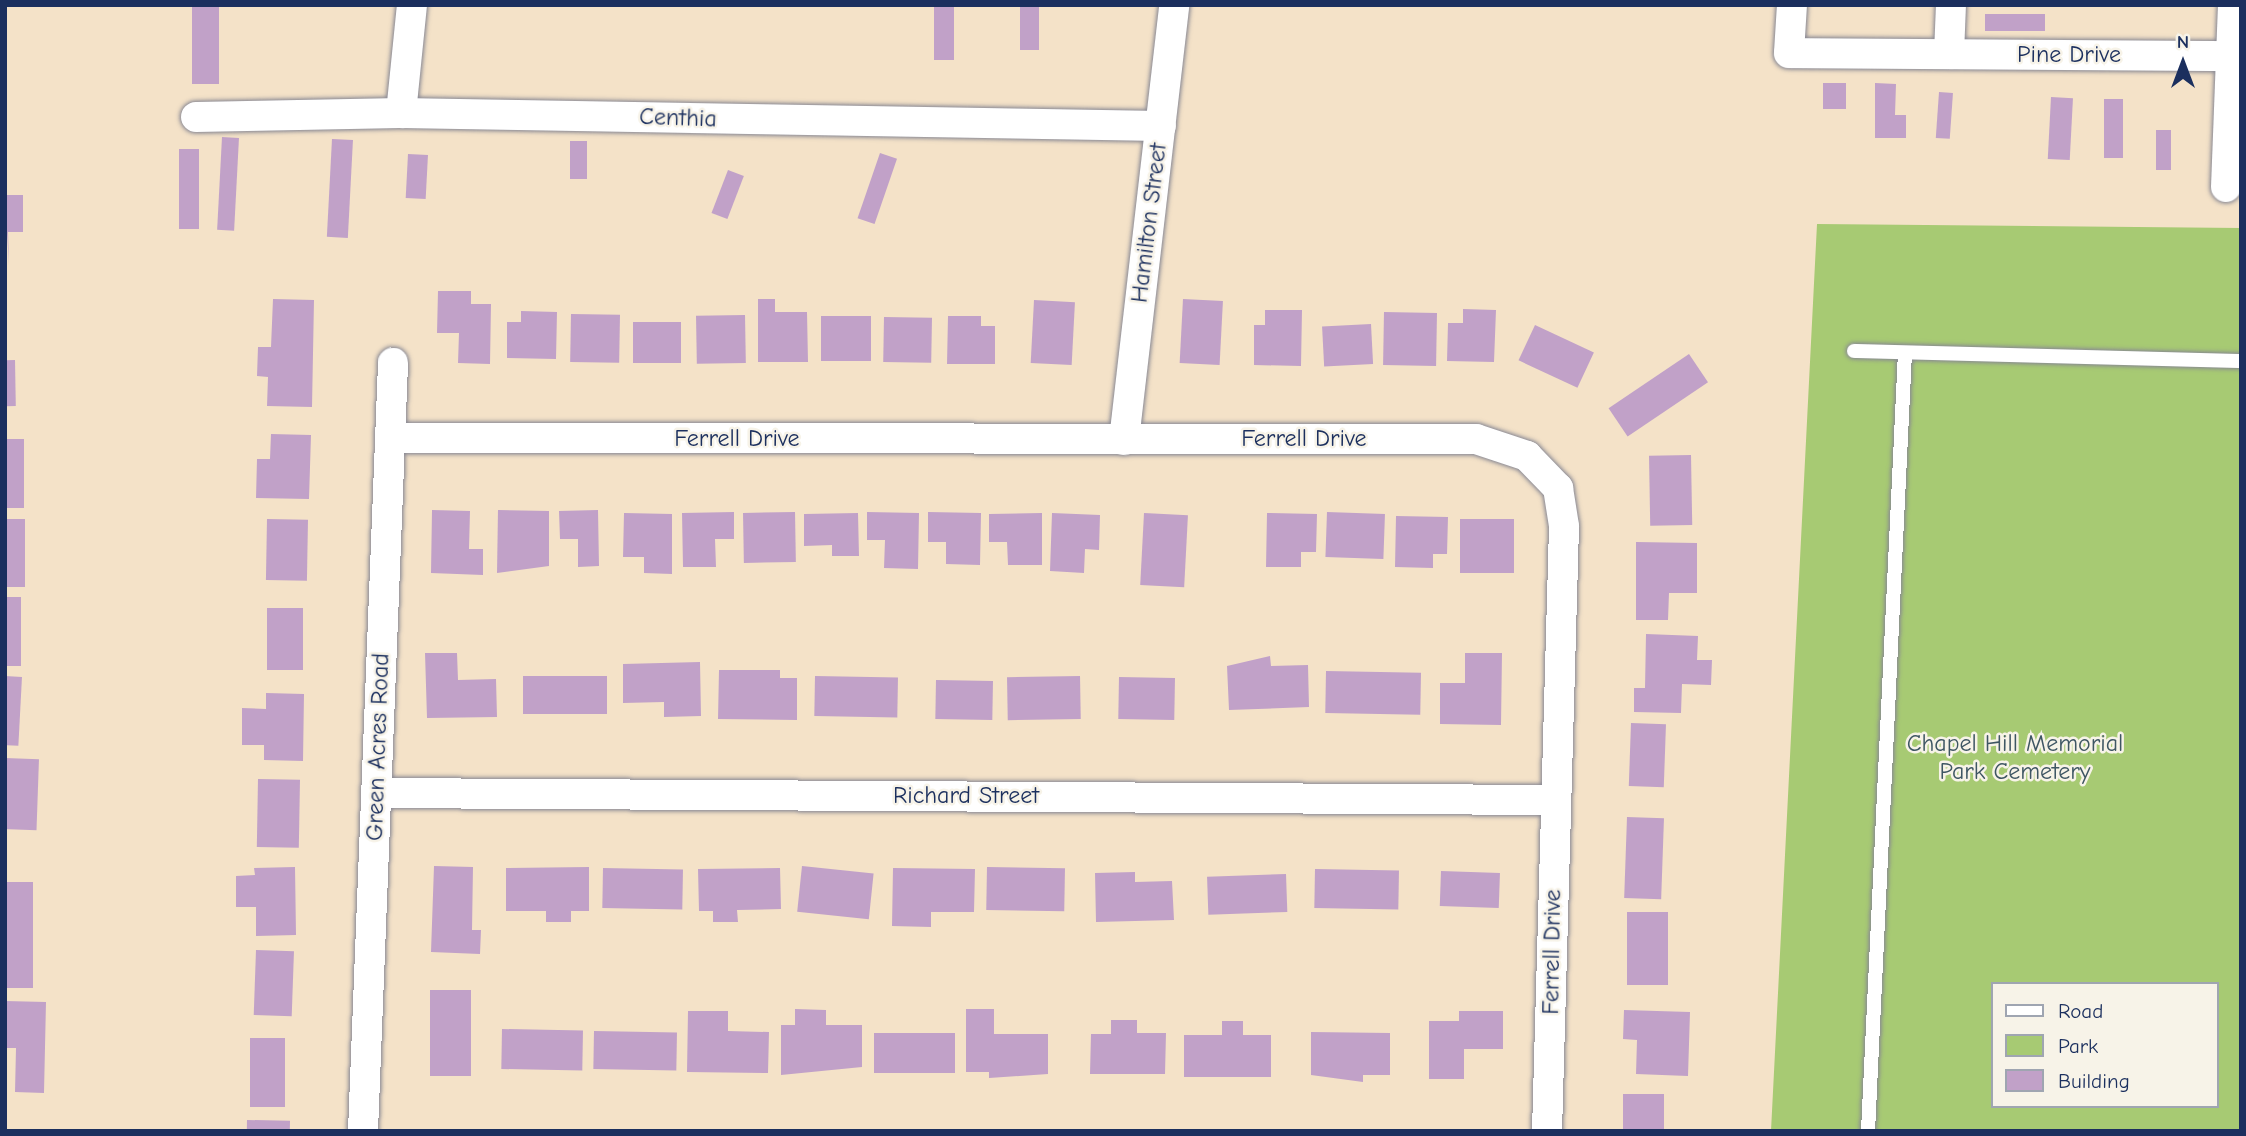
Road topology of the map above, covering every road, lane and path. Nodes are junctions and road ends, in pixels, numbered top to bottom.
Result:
1 (412, 5) edge
2 (1174, 5) edge
3 (1791, 5) edge
4 (1951, 5) edge
5 (2233, 5) edge
6 (1949, 54) junction
7 (2231, 56) junction
8 (401, 113) junction
9 (196, 117) dead end
10 (1161, 126) junction
11 (2225, 187) dead end
12 (1854, 351) dead end
13 (1905, 353) junction
14 (2241, 361) edge
15 (393, 363) dead end
16 (390, 438) junction
17 (1124, 440) junction
18 (376, 793) junction
19 (1556, 800) junction
20 (363, 1131) edge
21 (1547, 1131) edge
22 (1868, 1131) edge

1 - 8 street
2 - 10 street, Hamilton Street
3 - 6 street, Pine Drive
4 - 6 street
5 - 7 street
6 - 7 street, Pine Drive
7 - 11 street
8 - 9 street, Centhia
8 - 10 street, Centhia
10 - 17 street, Hamilton Street
12 - 13 lane
13 - 14 lane
13 - 22 lane
15 - 16 street, Green Acres Road
16 - 17 street, Ferrell Drive
16 - 18 street, Green Acres Road
17 - 19 street, Ferrell Drive
18 - 19 street, Richard Street
18 - 20 street, Green Acres Road
19 - 21 street, Ferrell Drive

